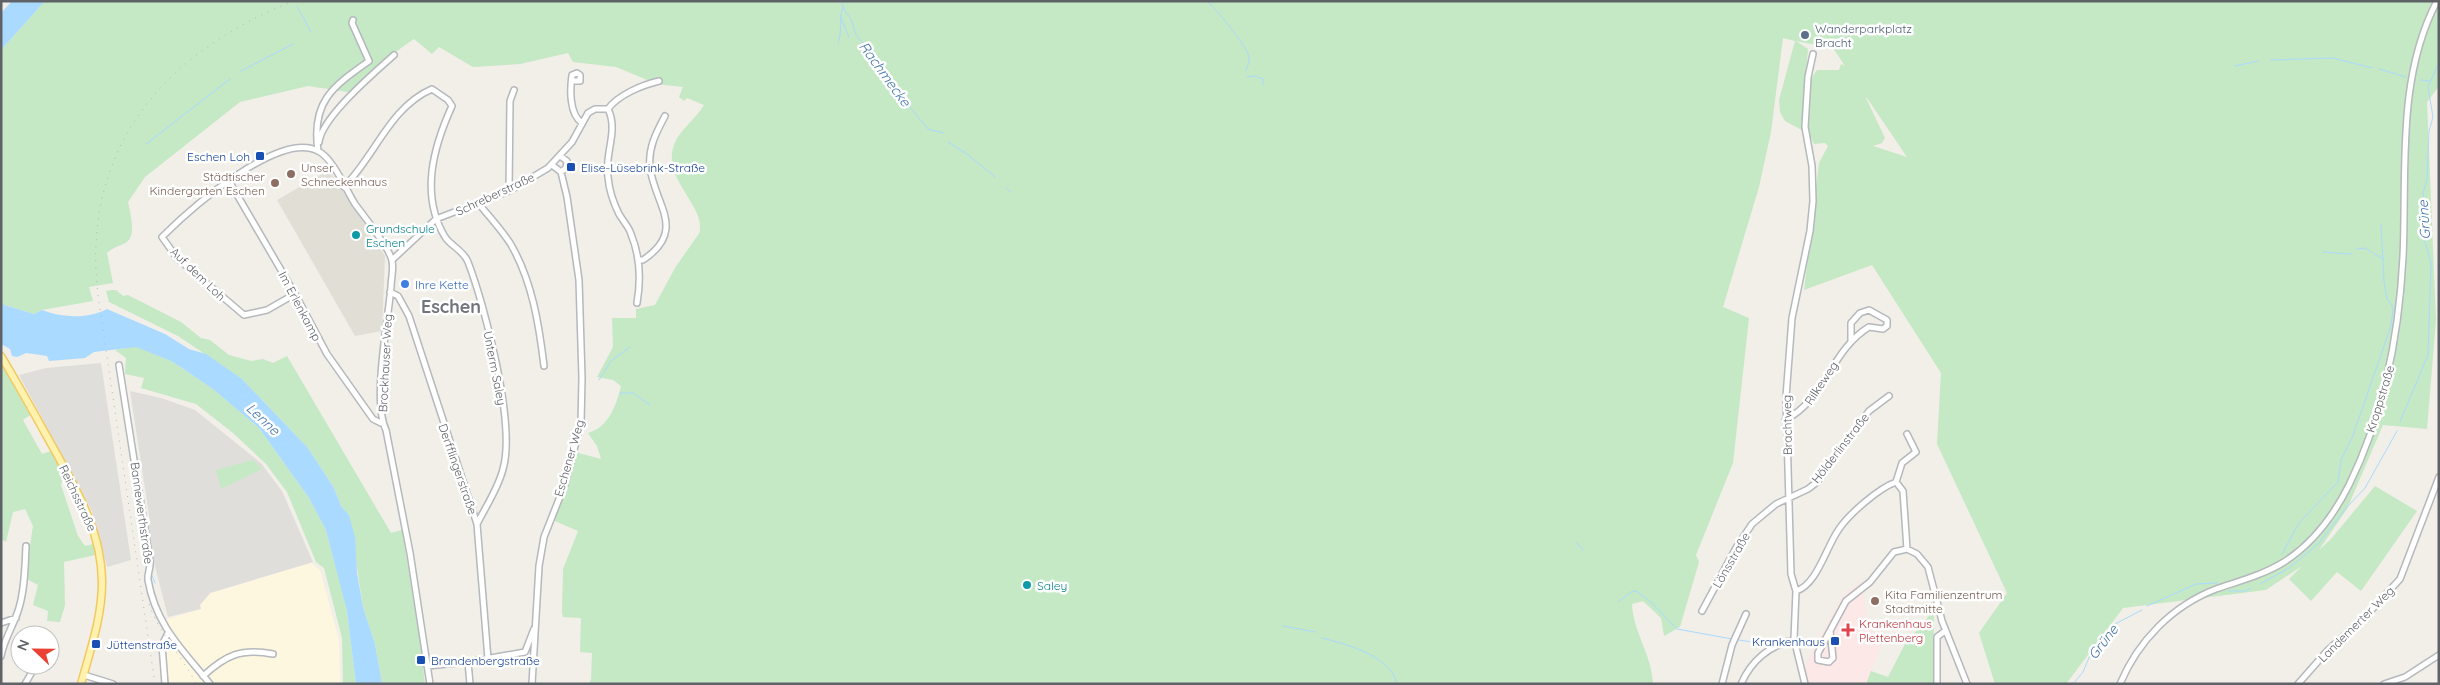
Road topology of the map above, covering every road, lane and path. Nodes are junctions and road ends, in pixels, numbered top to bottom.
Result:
1 (2437, 1) edge
2 (353, 20) dead end
3 (1813, 54) dead end
4 (394, 55) dead end
5 (573, 81) dead end
6 (659, 81) dead end
7 (514, 90) dead end
8 (608, 109) junction
9 (665, 116) dead end
10 (582, 123) junction
11 (318, 151) junction
12 (561, 157) junction
13 (552, 165) junction
14 (561, 172) junction
15 (228, 181) junction
16 (344, 186) junction
17 (509, 191) junction
18 (478, 203) junction
19 (436, 219) junction
20 (392, 260) junction
21 (638, 260) junction
22 (390, 292) junction
23 (295, 294) junction
24 (637, 303) dead end
25 (1851, 340) junction
26 (1, 356) edge
27 (119, 365) dead end
28 (544, 366) dead end
29 (1889, 396) dead end
30 (1785, 420) junction
31 (382, 423) junction
32 (1906, 434) dead end
33 (2439, 477) edge
34 (1896, 482) junction
35 (1789, 497) junction
36 (477, 524) junction
37 (26, 546) dead end
38 (1906, 549) junction
39 (1796, 591) junction
40 (1702, 611) dead end
41 (1746, 614) dead end
42 (16, 618) junction
43 (1, 624) edge
44 (536, 627) junction
45 (1830, 631) junction
46 (1945, 631) junction
47 (168, 633) junction
48 (1794, 639) junction
49 (273, 654) dead end
50 (2439, 655) edge
51 (1, 656) edge
52 (488, 659) junction
53 (468, 662) junction
54 (427, 666) junction
55 (84, 675) junction
56 (203, 676) junction
57 (81, 684) edge
58 (113, 684) edge
59 (165, 684) edge
60 (210, 684) edge
61 (430, 684) edge
62 (470, 684) edge
63 (532, 684) edge
64 (1722, 684) edge
65 (1742, 684) edge
66 (1805, 684) edge
67 (1937, 684) edge
68 (1968, 684) edge
69 (2120, 684) edge
70 (2298, 684) edge
71 (2384, 684) edge

1 - 69 street, Kroppstraße
2 - 11 street
3 - 30 street, Brachtweg
4 - 11 street
5 - 10 street
6 - 8 street, Schreberstraße
7 - 17 street
8 - 10 street, Schreberstraße
8 - 21 street
9 - 21 street
10 - 12 street, Schreberstraße
11 - 15 street, Auf dem Loh
11 - 16 street
12 - 13 street, Schreberstraße
12 - 14 street
13 - 14 street
13 - 17 street, Schreberstraße
14 - 44 street, Eschener Weg
15 - 23 street, Im Erlenkamp
15 - 23 street, Auf dem Loh
16 - 19 street
16 - 20 street
17 - 18 street, Schreberstraße
18 - 19 street, Schreberstraße
18 - 28 street
19 - 20 street
19 - 36 street, Unterm Saley
20 - 22 street, Brockhauser Weg
21 - 24 street
22 - 31 street, Brockhauser Weg
22 - 36 street, Derfflingerstraße
23 - 31 street, Im Erlenkamp
25 - 25 street, Rilkeweg
25 - 30 street, Rilkeweg
26 - 55 main road, Reichsstraße
27 - 47 street, Bannewerthstraße
29 - 35 street, Hölderlinstraße
30 - 35 street, Brachtweg
31 - 54 street, Brockhauser Weg
32 - 34 street
33 - 70 street, Landemerter Weg
34 - 38 street
34 - 39 street
35 - 39 street, Brachtweg
35 - 40 street, Lönsstraße
36 - 52 street, Derfflingerstraße
37 - 42 street
38 - 45 street
38 - 46 street
39 - 48 street, Brachtweg
41 - 64 street
42 - 43 street
42 - 51 street
44 - 52 street
44 - 63 street, Eschener Weg
45 - 45 street
46 - 67 street
46 - 68 street
47 - 56 street, Bannewerthstraße
47 - 59 street
48 - 65 street
48 - 66 street, Brachtweg
49 - 56 street
50 - 71 street
52 - 53 street
53 - 54 street
53 - 62 street
54 - 61 street, Brockhauser Weg
55 - 57 main road, Reichsstraße
55 - 58 street
56 - 60 street, Bannewerthstraße

